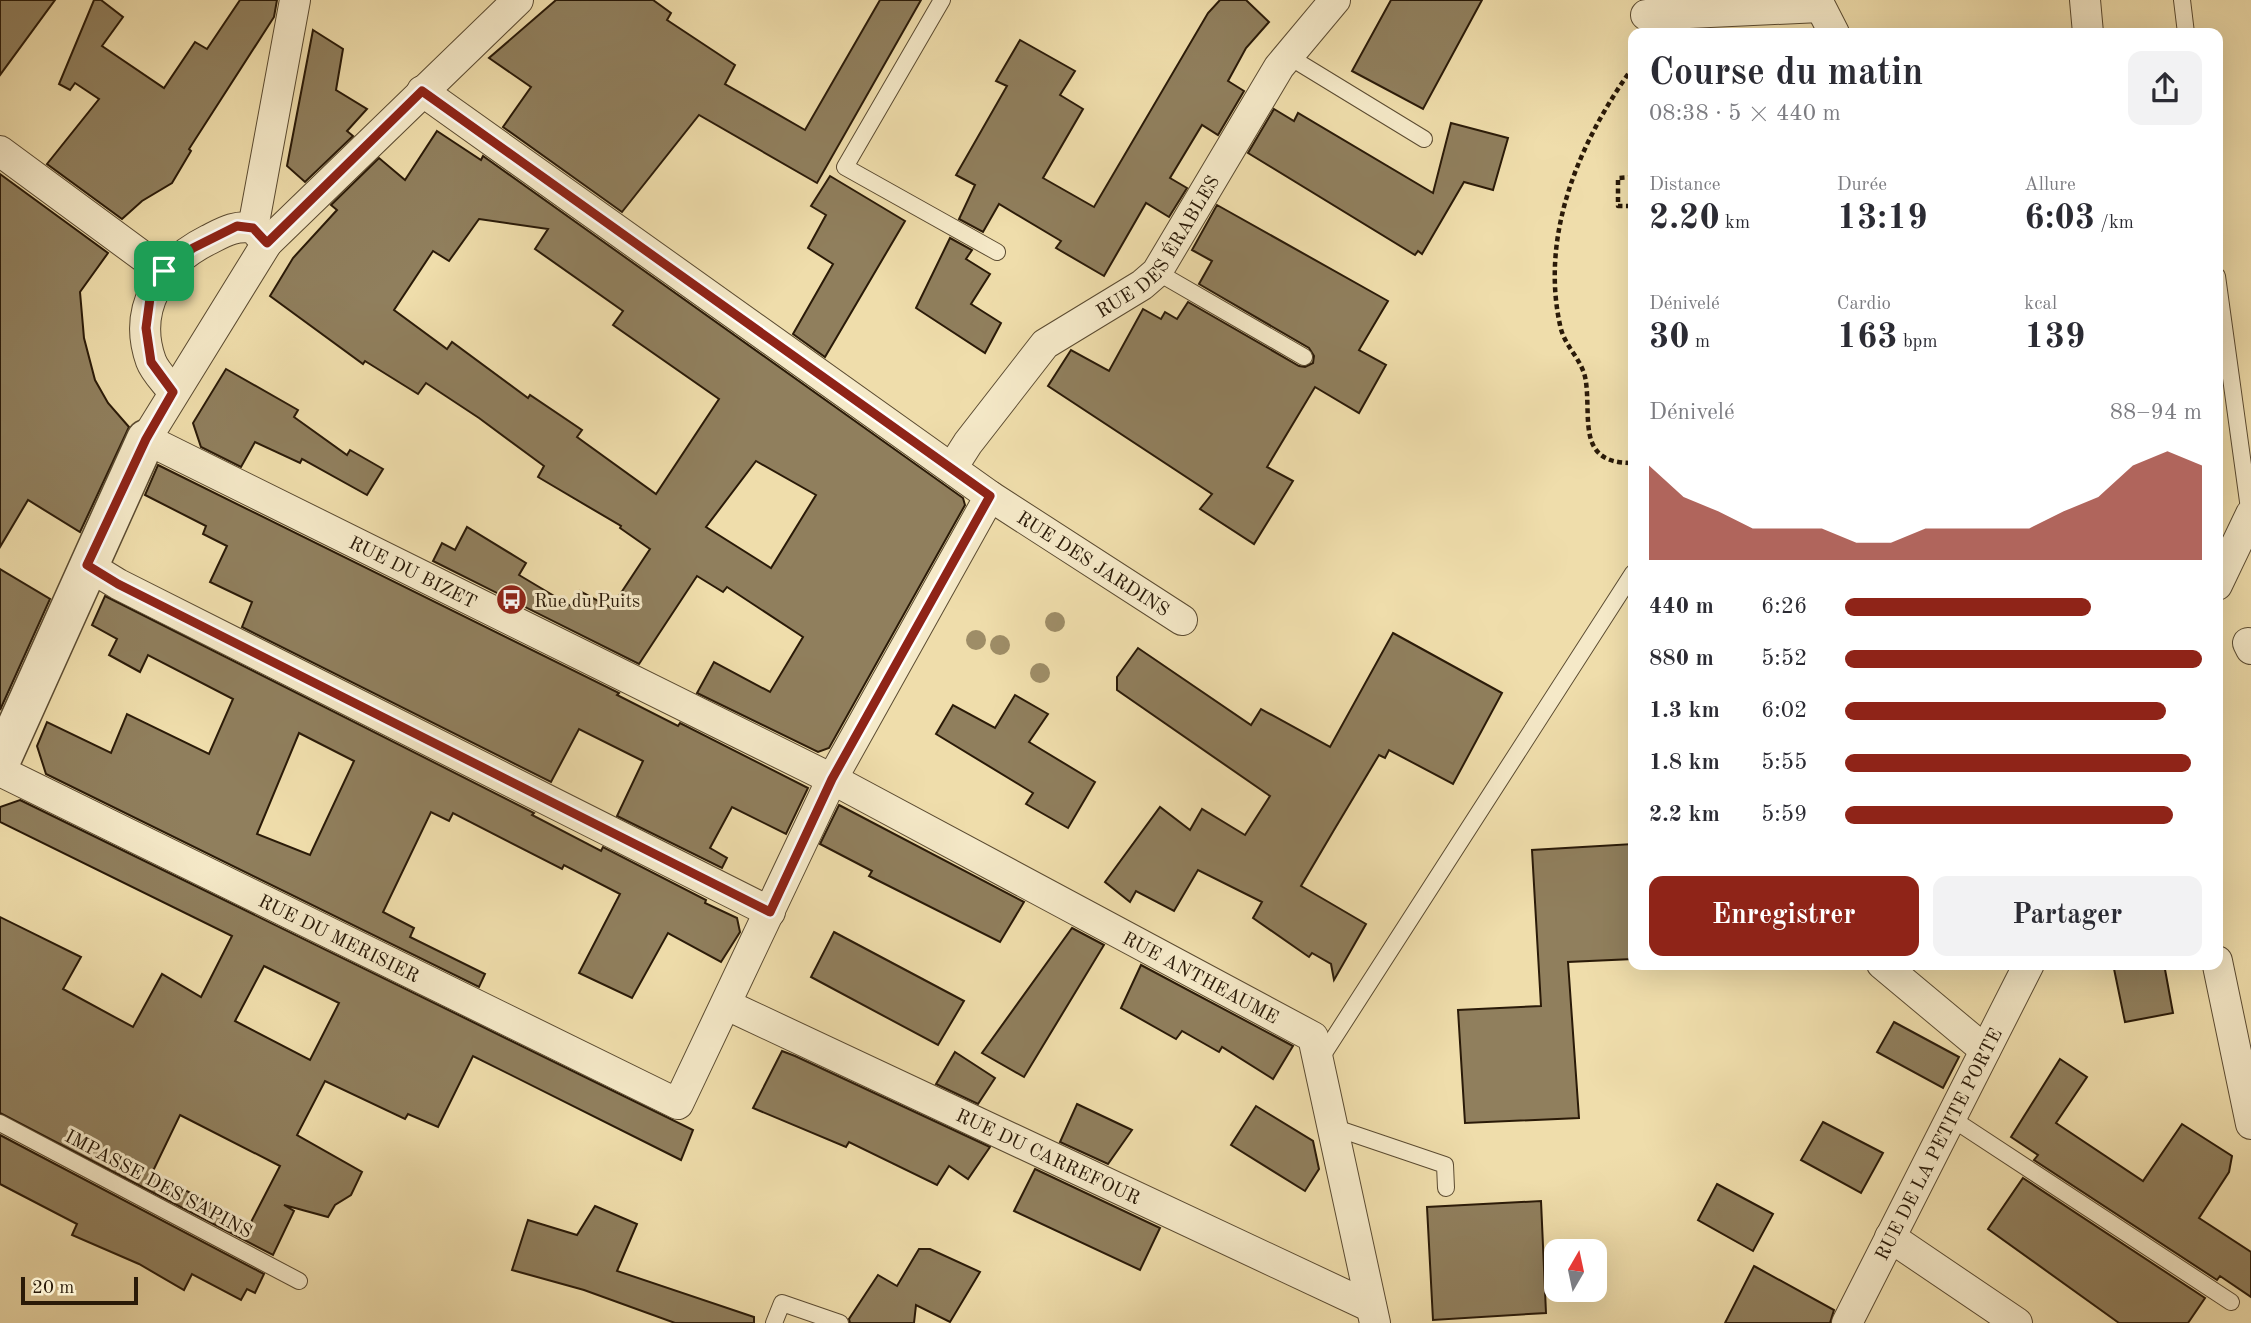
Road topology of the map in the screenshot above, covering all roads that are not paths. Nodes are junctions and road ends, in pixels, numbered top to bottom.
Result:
1 (295, 0) edge
2 (518, 0) edge
3 (942, 0) edge
4 (1335, 0) edge
5 (2085, 0) edge
6 (2182, 0) edge
7 (1818, 3) edge
8 (1646, 15) dead end
9 (1831, 28) edge
10 (2088, 28) edge
11 (2185, 28) edge
12 (1288, 56) junction
13 (422, 91) junction
14 (1424, 139) dead end
15 (0, 151) edge
16 (260, 235) junction
17 (997, 252) dead end
18 (164, 271) junction
19 (1157, 272) junction
20 (2223, 318) edge
21 (1304, 357) dead end
22 (173, 392) junction
23 (146, 439) junction
24 (952, 468) junction
25 (990, 496) junction
26 (2251, 515) edge
27 (87, 565) junction
28 (2223, 573) edge
29 (1628, 581) edge
30 (1182, 620) dead end
31 (0, 763) edge
32 (0, 771) edge
33 (832, 779) junction
34 (770, 912) junction
35 (1889, 970) edge
36 (2026, 970) edge
37 (2219, 970) edge
38 (727, 1004) junction
39 (1985, 1050) junction
40 (1319, 1061) junction
41 (2245, 1067) edge
42 (1951, 1118) junction
43 (0, 1123) edge
44 (2251, 1124) edge
45 (1333, 1127) junction
46 (1446, 1188) dead end
47 (1890, 1237) junction
48 (299, 1280) dead end
49 (2231, 1302) dead end
50 (1373, 1315) edge
51 (774, 1323) edge
52 (840, 1323) edge
53 (1847, 1323) edge
54 (2017, 1323) edge

1 - 16 street
2 - 13 street
3 - 17 lane
4 - 12 street, RUE DES ÉRABLES
5 - 10 street
6 - 11 lane
7 - 8 street
7 - 9 street
12 - 14 lane
12 - 19 street, RUE DES ÉRABLES
13 - 16 street
13 - 24 street, RUE DES JARDINS
15 - 18 street
16 - 18 street
16 - 22 street
18 - 22 street
19 - 21 lane
19 - 24 street, RUE DES ÉRABLES
20 - 26 lane
22 - 23 street
23 - 27 street
23 - 33 street, RUE DU BIZET
24 - 25 street, RUE DES JARDINS
25 - 30 street, RUE DES JARDINS
25 - 33 street
26 - 28 street
27 - 31 street
27 - 34 street
29 - 40 lane
32 - 38 street, RUE DU MERISIER
33 - 34 street
33 - 40 street, RUE ANTHEAUME
34 - 38 street
35 - 39 street
36 - 39 street, RUE DE LA PETITE PORTE
37 - 41 street
38 - 50 street, RUE DU CARREFOUR
39 - 42 street, RUE DE LA PETITE PORTE
40 - 45 street, RUE ANTHEAUME
41 - 44 street
42 - 47 street, RUE DE LA PETITE PORTE
42 - 49 lane
43 - 48 lane, IMPASSE DES SAPINS
45 - 46 lane
45 - 50 street, RUE ANTHEAUME
47 - 53 street, RUE DE LA PETITE PORTE
47 - 54 street
51 - 52 lane

